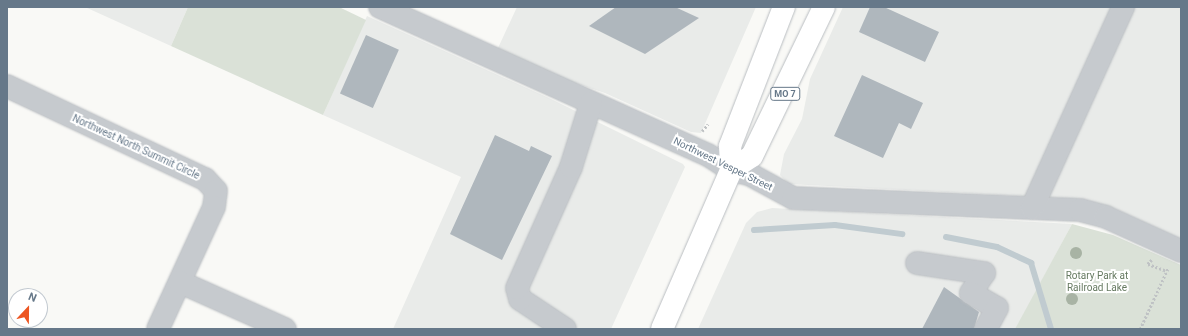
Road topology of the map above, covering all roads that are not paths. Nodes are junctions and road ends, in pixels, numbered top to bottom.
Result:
1 (380, 7) edge
2 (784, 7) edge
3 (824, 7) edge
4 (1124, 7) edge
5 (7, 86) edge
6 (591, 103) junction
7 (731, 170) junction
8 (1032, 208) junction
9 (1179, 250) edge
10 (917, 262) dead end
11 (180, 282) junction
12 (158, 329) edge
13 (285, 329) edge
14 (565, 329) edge
15 (662, 329) edge
16 (986, 329) edge

1 - 6 street, Northwest Vesper Street
2 - 7 main road
3 - 7 main road, MO 7
4 - 8 street
5 - 11 street, Northwest North Summit Circle
6 - 7 street, Northwest Vesper Street
6 - 14 street
7 - 8 street, Northwest Vesper Street
7 - 15 main road
8 - 9 street, Northwest Vesper Street
10 - 16 street
11 - 12 street
11 - 13 street

